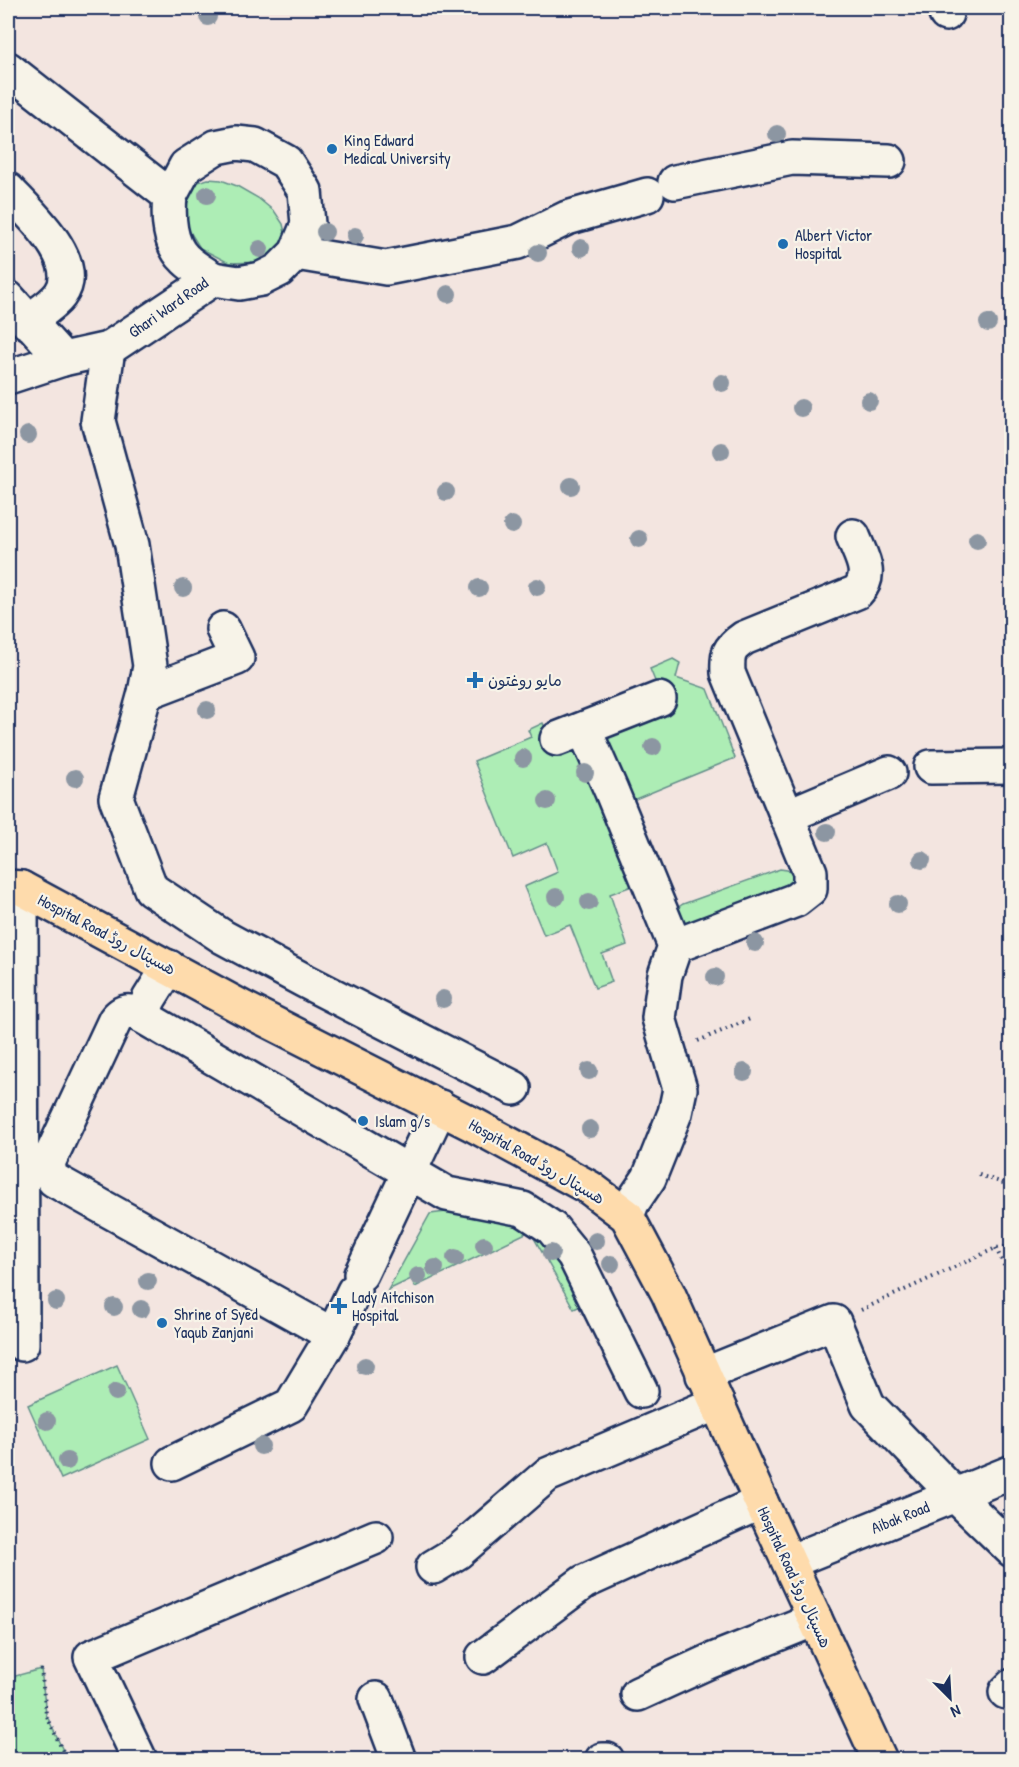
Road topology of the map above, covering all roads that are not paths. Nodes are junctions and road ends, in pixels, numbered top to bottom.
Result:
1 (8, 69) edge
2 (889, 160) dead end
3 (8, 190) edge
4 (170, 196) junction
5 (296, 253) junction
6 (213, 279) junction
7 (17, 310) edge
8 (108, 349) junction
9 (63, 359) junction
10 (8, 377) edge
11 (853, 536) dead end
12 (223, 629) dead end
13 (145, 693) junction
14 (659, 699) dead end
15 (1011, 766) edge
16 (932, 767) dead end
17 (890, 773) dead end
18 (788, 816) junction
19 (14, 888) edge
20 (675, 946) junction
21 (169, 967) junction
22 (142, 1016) junction
23 (514, 1088) dead end
24 (440, 1107) junction
25 (409, 1171) junction
26 (627, 1216) junction
27 (14, 1242) edge
28 (333, 1335) junction
29 (22, 1344) dead end
30 (710, 1389) junction
31 (641, 1391) dead end
32 (172, 1463) dead end
33 (1011, 1472) edge
34 (955, 1495) junction
35 (761, 1502) junction
36 (376, 1537) dead end
37 (1011, 1550) edge
38 (789, 1562) junction
39 (433, 1567) dead end
40 (815, 1619) junction
41 (483, 1657) dead end
42 (638, 1694) dead end
43 (376, 1699) dead end
44 (140, 1760) edge
45 (399, 1760) edge
46 (602, 1760) edge
47 (608, 1760) edge
48 (880, 1760) edge

1 - 4 street
2 - 5 street
3 - 7 street
4 - 5 street
4 - 6 street, Ghari Ward Road
5 - 6 street
6 - 8 street, Ghari Ward Road
7 - 9 street
8 - 9 street, Ghari Ward Road
8 - 13 street
9 - 10 street, Ghari Ward Road
11 - 18 street
12 - 13 street
13 - 23 street
14 - 20 street
15 - 16 street
17 - 18 street
18 - 20 street
19 - 21 main road, Hospital Road ھسپتال روڈ
19 - 27 street
20 - 26 street
21 - 22 street
21 - 24 main road, Hospital Road ھسپتال روڈ
22 - 25 street
22 - 28 street
24 - 25 street
24 - 26 main road, Hospital Road ھسپتال روڈ
25 - 28 street
25 - 31 street
26 - 30 main road, Hospital Road ھسپتال روڈ
27 - 29 street
28 - 32 street
30 - 34 street
30 - 35 main road, Hospital Road ھسپتال روڈ
30 - 39 street
33 - 34 street, Aibak Road
34 - 37 street
34 - 38 street, Aibak Road
35 - 38 main road, Hospital Road ھسپتال روڈ
35 - 41 street
36 - 44 street
38 - 40 main road, Hospital Road ھسپتال روڈ
40 - 42 street
40 - 48 main road, Hospital Road ھسپتال روڈ
43 - 45 street
46 - 47 street

